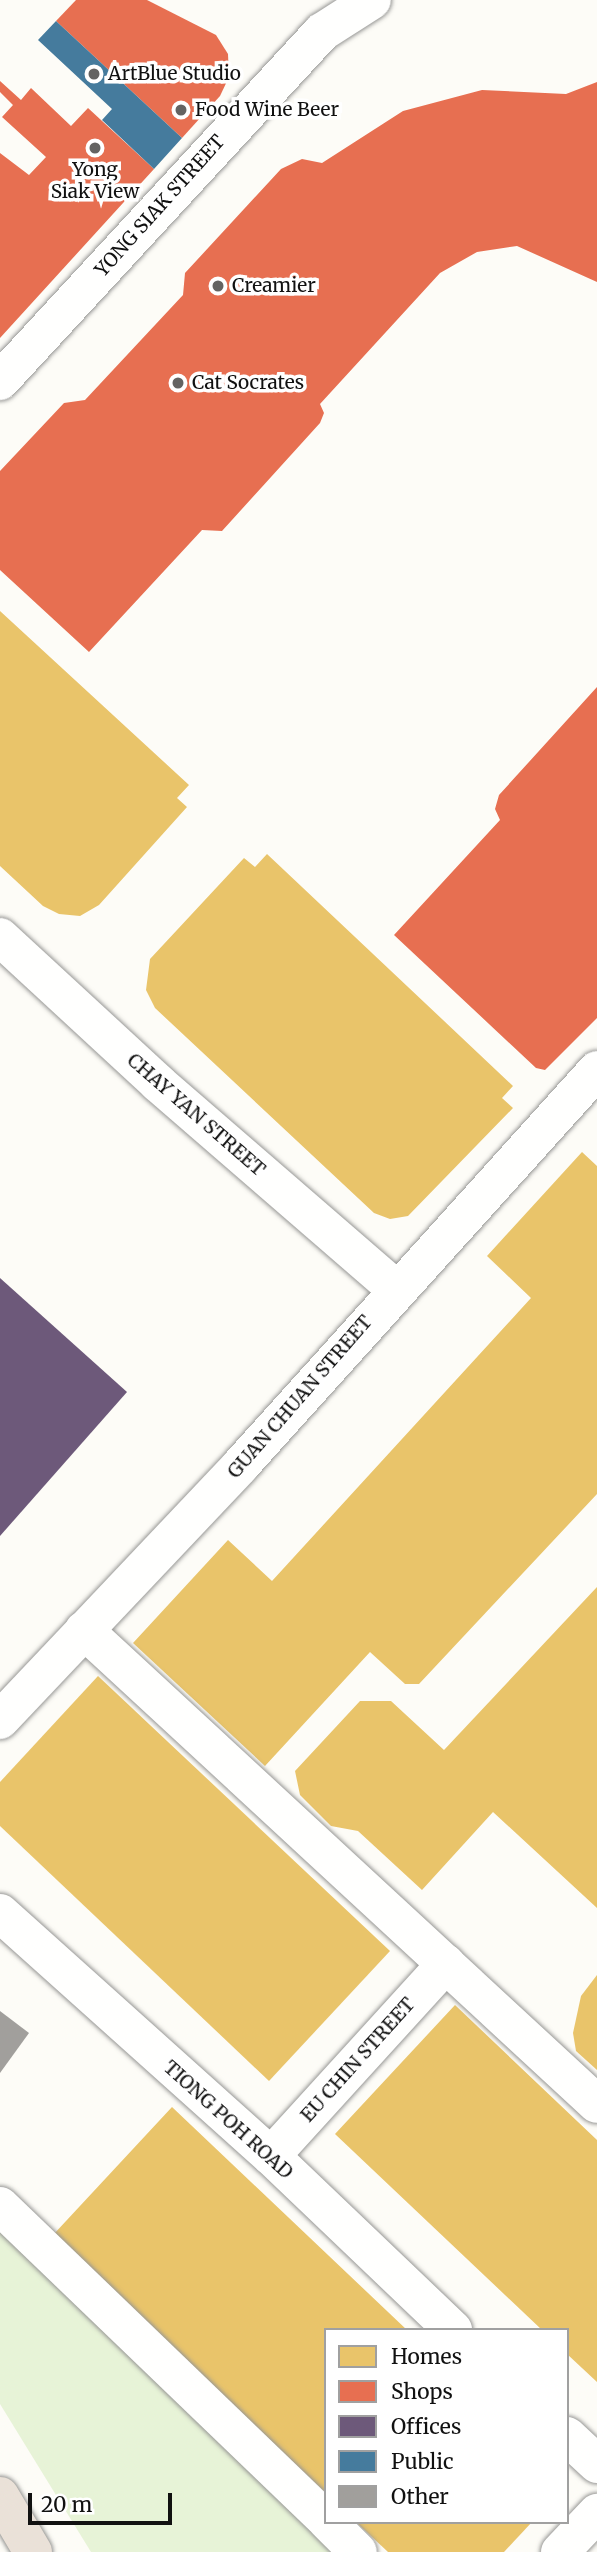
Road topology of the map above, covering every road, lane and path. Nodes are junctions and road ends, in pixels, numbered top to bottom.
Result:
1 (372, 0) edge
2 (320, 16) edge
3 (0, 381) edge
4 (0, 937) edge
5 (597, 1070) edge
6 (395, 1289) junction
7 (83, 1630) junction
8 (0, 1720) edge
9 (0, 1913) edge
10 (446, 1964) junction
11 (597, 2104) edge
12 (271, 2157) junction
13 (0, 2206) edge
14 (451, 2328) edge
15 (569, 2438) edge
16 (597, 2464) edge
17 (0, 2496) edge
18 (597, 2513) edge
19 (324, 2518) edge
20 (330, 2524) edge
21 (33, 2552) edge
22 (358, 2552) edge
23 (560, 2552) edge

1 - 2 street, YONG SIAK STREET
2 - 3 street, YONG SIAK STREET
4 - 6 street, CHAY YAN STREET
5 - 6 street, GUAN CHUAN STREET
6 - 7 street, GUAN CHUAN STREET
7 - 8 street, GUAN CHUAN STREET
7 - 10 street
9 - 12 street, TIONG POH ROAD
10 - 11 street
10 - 12 street, EU CHIN STREET
12 - 14 street, TIONG POH ROAD
13 - 19 street
15 - 16 street
17 - 21 highway
18 - 23 street
20 - 22 street

